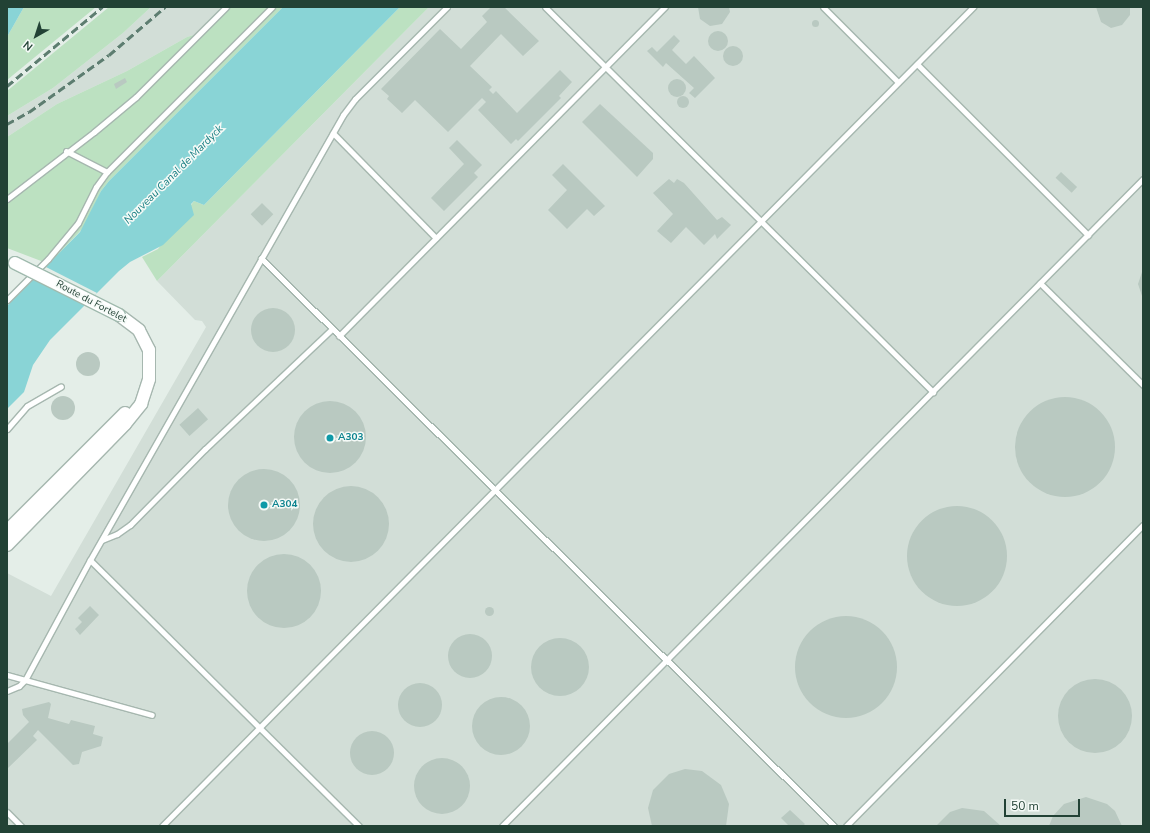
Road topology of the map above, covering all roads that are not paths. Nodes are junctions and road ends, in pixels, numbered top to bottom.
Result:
1 (226, 7) edge
2 (272, 7) edge
3 (447, 7) edge
4 (545, 7) edge
5 (665, 7) edge
6 (823, 7) edge
7 (973, 7) edge
8 (916, 64) junction
9 (606, 67) junction
10 (898, 82) junction
11 (333, 133) junction
12 (66, 151) junction
13 (107, 172) junction
14 (1143, 179) edge
15 (7, 199) edge
16 (761, 221) junction
17 (1088, 235) junction
18 (436, 238) junction
19 (261, 258) junction
20 (11, 261) edge
21 (1040, 283) junction
22 (7, 300) edge
23 (332, 329) junction
24 (339, 336) junction
25 (1143, 385) edge
26 (61, 386) dead end
27 (146, 391) junction
28 (933, 392) junction
29 (7, 429) edge
30 (495, 490) junction
31 (1143, 525) edge
32 (7, 531) edge
33 (102, 540) junction
34 (7, 545) edge
35 (90, 560) junction
36 (666, 660) junction
37 (7, 675) edge
38 (25, 680) junction
39 (7, 691) edge
40 (152, 715) dead end
41 (260, 727) junction
42 (7, 812) edge
43 (21, 826) edge
44 (162, 826) edge
45 (359, 826) edge
46 (502, 826) edge
47 (834, 826) edge
48 (846, 826) edge

1 - 12 lane
2 - 13 lane
3 - 11 lane
4 - 9 lane
5 - 9 lane
6 - 10 lane
7 - 8 lane
8 - 10 lane
8 - 17 lane
9 - 16 lane
9 - 18 lane
10 - 16 lane
11 - 18 lane
11 - 19 lane
12 - 13 lane
12 - 15 lane
13 - 22 lane
14 - 17 lane
16 - 28 lane
16 - 30 lane
17 - 21 lane
18 - 24 lane
19 - 23 lane
19 - 33 lane
20 - 27 main road, Route du Fortelet, bridge
21 - 25 lane
21 - 28 lane
23 - 24 lane
23 - 33 lane
24 - 30 lane
26 - 29 lane
27 - 32 main road
27 - 34 main road, Route du Fortelet
28 - 36 lane
30 - 36 lane
30 - 41 lane
31 - 48 lane
33 - 35 lane
35 - 38 lane
35 - 41 lane
36 - 46 lane
36 - 47 lane
37 - 38 lane
38 - 39 lane
38 - 40 lane
41 - 44 lane
41 - 45 lane
42 - 43 lane

